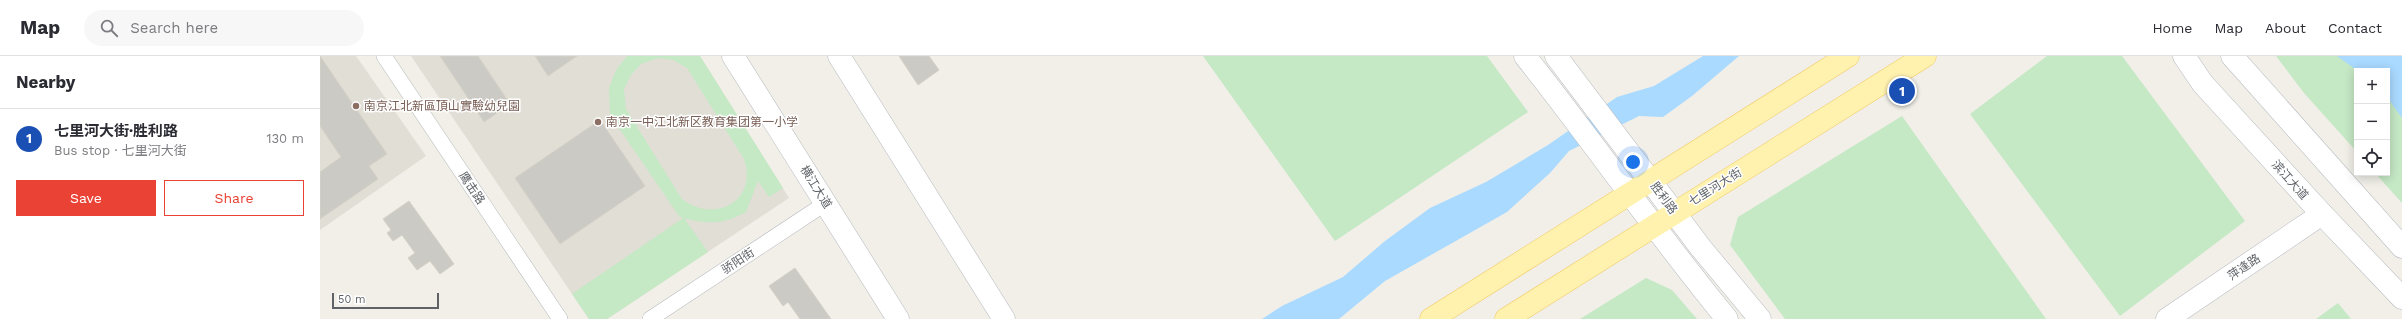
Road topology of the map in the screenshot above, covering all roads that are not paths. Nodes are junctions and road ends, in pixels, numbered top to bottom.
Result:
1 (384, 56) edge
2 (733, 56) edge
3 (840, 56) edge
4 (1525, 56) edge
5 (1556, 56) edge
6 (1848, 56) edge
7 (1925, 56) edge
8 (2184, 56) edge
9 (2232, 56) edge
10 (1651, 180) junction
11 (1631, 193) junction
12 (826, 203) junction
13 (1674, 212) junction
14 (2322, 214) junction
15 (1654, 227) junction
16 (2402, 247) edge
17 (2402, 298) edge
18 (1750, 317) edge
19 (560, 319) edge
20 (650, 319) edge
21 (898, 319) edge
22 (1004, 319) edge
23 (1431, 319) edge
24 (1506, 319) edge
25 (1727, 319) edge
26 (2167, 319) edge

1 - 19 street, 鹰击路
2 - 12 main road, 横江大道
3 - 22 main road
4 - 11 main road
5 - 10 main road, 胜利路
6 - 10 main road
7 - 13 main road, 七里河大街
8 - 14 main road, 滨江大道
9 - 16 main road
10 - 11 main road
10 - 13 main road, 胜利路
11 - 15 main road
11 - 23 main road
12 - 20 street, 骄阳街
12 - 21 main road, 横江大道
13 - 15 main road, 七里河大街
13 - 18 main road, 胜利路
14 - 17 main road, 滨江大道
14 - 26 main road, 萍逢路
15 - 24 main road, 七里河大街
15 - 25 main road

